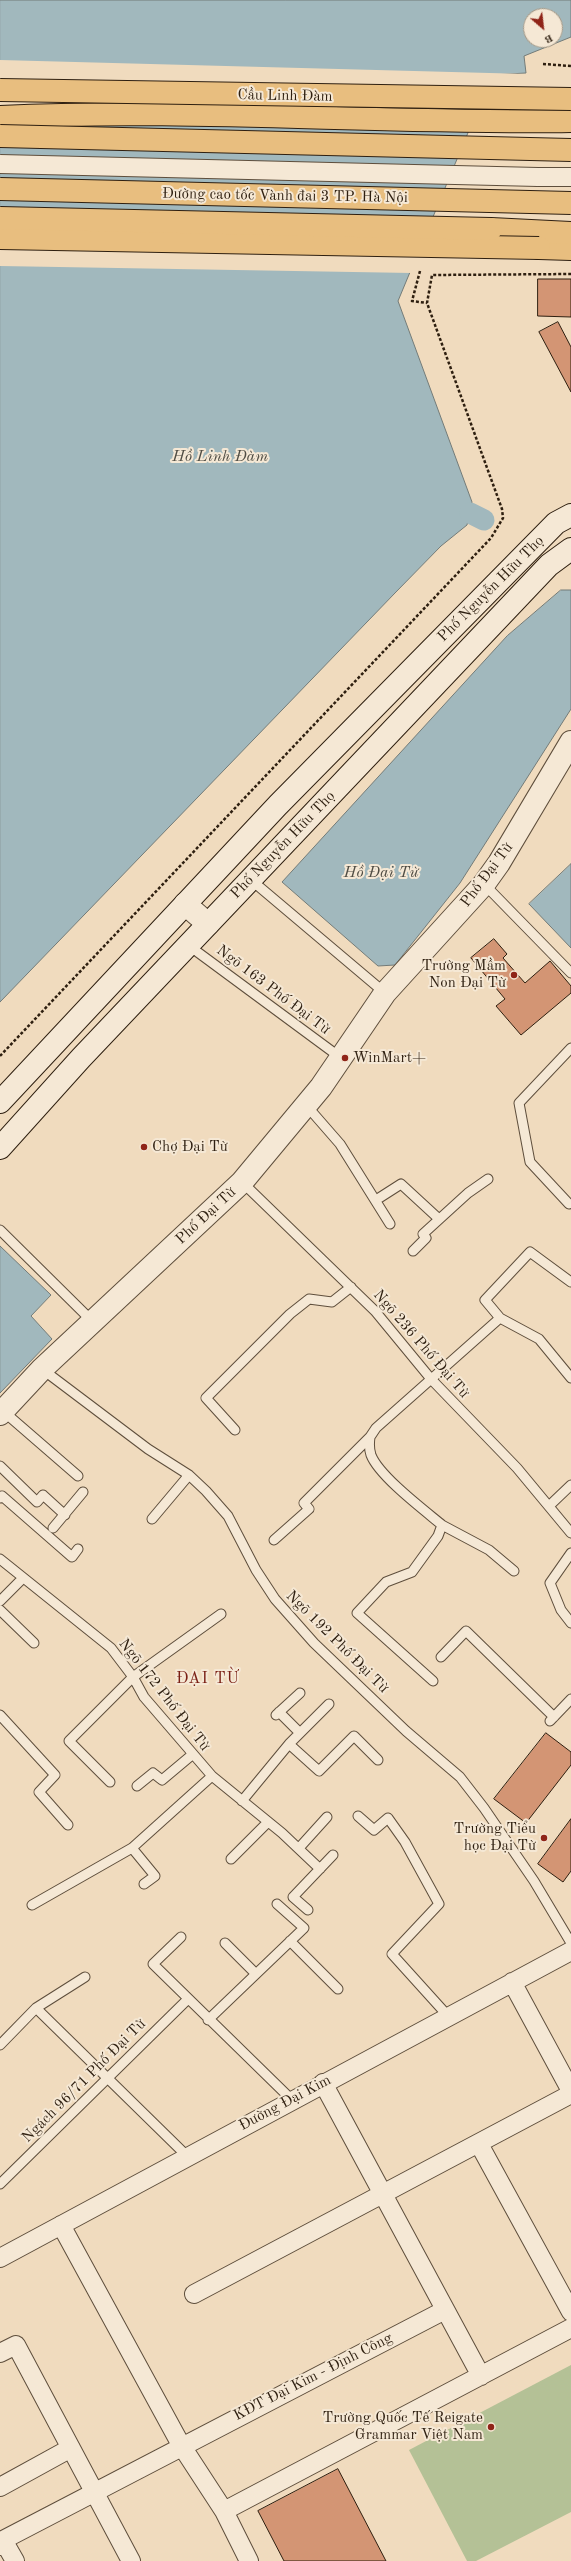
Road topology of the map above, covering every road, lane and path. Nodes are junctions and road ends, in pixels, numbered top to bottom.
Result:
1 (543, 64) dead end
2 (571, 66) edge
3 (0, 90) edge
4 (571, 99) edge
5 (0, 117) edge
6 (571, 121) edge
7 (0, 136) edge
8 (571, 150) edge
9 (0, 164) edge
10 (571, 177) edge
11 (0, 189) edge
12 (571, 203) edge
13 (0, 218) edge
14 (571, 232) edge
15 (0, 238) edge
16 (571, 249) edge
17 (420, 271) dead end
18 (571, 274) edge
19 (426, 303) junction
20 (571, 515) edge
21 (571, 550) edge
22 (571, 742) edge
23 (250, 879) junction
24 (484, 884) junction
25 (185, 904) junction
26 (208, 924) junction
27 (188, 945) junction
28 (571, 973) edge
29 (385, 993) junction
30 (571, 1048) edge
31 (0, 1056) edge
32 (342, 1058) junction
33 (0, 1102) edge
34 (306, 1104) junction
35 (0, 1148) edge
36 (488, 1179) dead end
37 (242, 1182) junction
38 (376, 1200) junction
39 (569, 1204) dead end
40 (439, 1219) junction
41 (390, 1224) dead end
42 (0, 1230) edge
43 (413, 1251) dead end
44 (571, 1282) edge
45 (352, 1287) junction
46 (500, 1318) junction
47 (93, 1322) junction
48 (42, 1369) junction
49 (571, 1378) edge
50 (431, 1379) junction
51 (2, 1413) edge
52 (235, 1430) dead end
53 (370, 1437) junction
54 (0, 1466) edge
55 (189, 1475) junction
56 (78, 1476) dead end
57 (571, 1485) edge
58 (83, 1492) dead end
59 (0, 1498) edge
60 (549, 1506) junction
61 (65, 1515) junction
62 (152, 1519) dead end
63 (442, 1525) junction
64 (53, 1528) dead end
65 (571, 1533) edge
66 (274, 1540) dead end
67 (78, 1549) dead end
68 (571, 1553) edge
69 (0, 1559) edge
70 (514, 1571) dead end
71 (23, 1578) junction
72 (0, 1601) edge
73 (0, 1610) edge
74 (221, 1614) dead end
75 (571, 1623) edge
76 (34, 1643) dead end
77 (441, 1658) dead end
78 (133, 1677) junction
79 (433, 1681) dead end
80 (300, 1693) dead end
81 (571, 1699) edge
82 (329, 1704) dead end
83 (0, 1715) edge
84 (300, 1733) junction
85 (289, 1744) junction
86 (193, 1754) junction
87 (378, 1760) dead end
88 (212, 1776) junction
89 (110, 1782) dead end
90 (138, 1786) dead end
91 (242, 1800) junction
92 (358, 1816) dead end
93 (327, 1817) dead end
94 (268, 1822) junction
95 (68, 1825) dead end
96 (132, 1848) junction
97 (299, 1848) junction
98 (333, 1855) dead end
99 (231, 1859) dead end
100 (320, 1869) junction
101 (144, 1884) dead end
102 (277, 1904) dead end
103 (32, 1905) dead end
104 (308, 1910) dead end
105 (181, 1937) dead end
106 (290, 1941) junction
107 (225, 1943) dead end
108 (571, 1943) edge
109 (571, 1951) edge
110 (256, 1974) junction
111 (85, 1977) dead end
112 (512, 1982) junction
113 (338, 1989) dead end
114 (188, 1999) junction
115 (36, 2008) junction
116 (448, 2016) junction
117 (208, 2020) junction
118 (0, 2045) edge
119 (106, 2078) junction
120 (322, 2083) junction
121 (571, 2091) edge
122 (571, 2094) edge
123 (292, 2100) junction
124 (479, 2144) junction
125 (187, 2156) junction
126 (0, 2184) edge
127 (383, 2195) junction
128 (61, 2225) junction
129 (0, 2258) edge
130 (194, 2294) dead end
131 (445, 2310) junction
132 (571, 2312) edge
133 (571, 2328) edge
134 (0, 2353) edge
135 (481, 2376) junction
136 (182, 2445) junction
137 (71, 2448) junction
138 (0, 2487) edge
139 (94, 2492) junction
140 (224, 2511) junction
141 (2, 2543) edge
142 (15, 2561) edge
143 (131, 2561) edge
144 (250, 2561) edge

1 - 2 path
3 - 4 main road, Cầu Linh Đàm, bridge
5 - 6 main road
7 - 8 main road, bridge
9 - 10 street, bridge
11 - 12 main road, Đường cao tốc Vành đai 3 TP. Hà Nội, bridge
13 - 14 main road, bridge
15 - 16 main road, bridge
17 - 19 path
18 - 19 path
19 - 31 path
20 - 25 main road, Phố Nguyễn Hữu Thọ
21 - 23 main road, Phố Nguyễn Hữu Thọ
22 - 24 main road, Phố Đại Từ
23 - 26 main road, Phố Nguyễn Hữu Thọ
23 - 29 lane
24 - 28 lane
24 - 29 main road, Phố Đại Từ
25 - 26 main road
25 - 33 main road, Phố Nguyễn Hữu Thọ
26 - 27 main road, Phố Nguyễn Hữu Thọ
27 - 32 lane, Ngõ 163 Phố Đại Từ
27 - 35 main road, Phố Nguyễn Hữu Thọ
29 - 32 main road, Phố Đại Từ
30 - 39 lane
32 - 34 main road, Phố Đại Từ
34 - 37 main road, Phố Đại Từ
34 - 38 lane
36 - 40 lane
37 - 45 lane, Ngõ 236 Phố Đại Từ
37 - 47 main road, Phố Đại Từ
38 - 40 lane
38 - 41 lane
40 - 43 lane
42 - 47 lane
44 - 46 lane
45 - 50 lane, Ngõ 236 Phố Đại Từ
45 - 52 lane
46 - 49 lane
46 - 50 lane
47 - 48 main road, Phố Đại Từ
48 - 51 main road, Phố Đại Từ
48 - 55 lane, Ngõ 192 Phố Đại Từ
50 - 53 lane
50 - 60 lane, Ngõ 236 Phố Đại Từ
51 - 56 lane
53 - 63 lane
53 - 66 lane
54 - 61 lane
55 - 62 lane
55 - 108 lane, Ngõ 192 Phố Đại Từ
57 - 60 lane
58 - 61 lane
59 - 67 lane
60 - 65 lane, Ngõ 236 Phố Đại Từ
61 - 64 lane
63 - 70 lane
63 - 79 lane
68 - 75 lane
69 - 71 lane, Ngõ 172 Phố Đại Từ
71 - 72 lane
71 - 78 lane, Ngõ 172 Phố Đại Từ
73 - 76 lane
74 - 78 lane
77 - 81 lane
78 - 86 lane, Ngõ 172 Phố Đại Từ
78 - 89 lane
80 - 84 lane
82 - 84 lane
83 - 95 lane
84 - 85 lane
85 - 87 lane
85 - 91 lane
86 - 88 lane, Ngõ 172 Phố Đại Từ
86 - 90 lane
88 - 91 lane, Ngõ 172 Phố Đại Từ
88 - 96 lane
91 - 94 lane, Ngõ 172 Phố Đại Từ
92 - 116 lane
93 - 97 lane
94 - 97 lane, Ngõ 172 Phố Đại Từ
94 - 99 lane
96 - 101 lane
96 - 103 lane
97 - 100 lane, Ngõ 172 Phố Đại Từ
98 - 100 lane
100 - 104 lane
102 - 106 lane
105 - 114 lane
106 - 110 lane
106 - 113 lane
107 - 110 lane
109 - 112 street, Đường Đại Kim
110 - 117 lane
111 - 115 lane
112 - 116 street, Đường Đại Kim
112 - 121 street
114 - 117 lane
114 - 119 lane, Ngách 96/71 Phố Đại Từ
115 - 118 lane
115 - 119 lane
116 - 120 street, Đường Đại Kim
117 - 123 lane
119 - 125 lane
119 - 126 lane, Ngách 96/71 Phố Đại Từ
120 - 123 street, Đường Đại Kim
120 - 127 street
122 - 124 street
123 - 125 street, Đường Đại Kim
124 - 127 street
124 - 132 street
125 - 128 street, Đường Đại Kim
127 - 130 street
127 - 131 street
128 - 129 street, Đường Đại Kim
128 - 136 street
131 - 135 street
131 - 136 street, KĐT Đại Kim - Định Công
133 - 135 street
134 - 137 street
135 - 140 street
136 - 139 street, KĐT Đại Kim - Định Công
136 - 140 street
137 - 138 street
137 - 139 street
139 - 141 street, KĐT Đại Kim - Định Công
139 - 143 street
140 - 144 street
141 - 142 street, KĐT Đại Kim - Định Công

